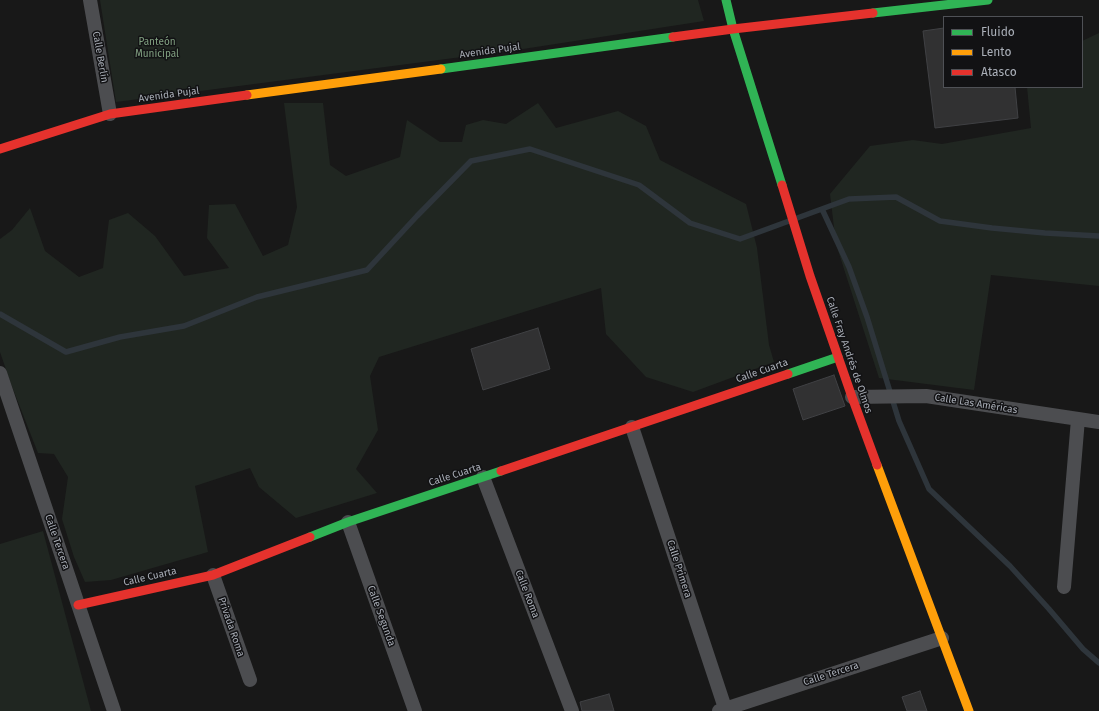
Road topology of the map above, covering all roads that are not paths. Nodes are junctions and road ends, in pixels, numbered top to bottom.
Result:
1 (90, 0) edge
2 (726, 0) edge
3 (988, 0) edge
4 (733, 29) junction
5 (110, 114) junction
6 (0, 149) edge
7 (838, 357) junction
8 (0, 373) edge
9 (852, 397) junction
10 (1078, 419) junction
11 (1099, 422) edge
12 (632, 427) junction
13 (482, 477) junction
14 (348, 522) junction
15 (213, 574) junction
16 (1064, 587) dead end
17 (78, 605) junction
18 (942, 638) junction
19 (250, 680) dead end
20 (723, 710) edge
21 (114, 711) edge
22 (415, 711) edge
23 (572, 711) edge
24 (969, 711) edge

1 - 5 street, Calle Berlín
2 - 4 street, Calle Fray Andrés de Olmos
3 - 4 street, Avenida Pujal
4 - 5 street, Avenida Pujal
4 - 7 street, Calle Fray Andrés de Olmos
5 - 6 street, Avenida Pujal
7 - 9 street, Calle Fray Andrés de Olmos
7 - 12 street, Calle Cuarta
8 - 17 street, Calle Tercera
9 - 10 street, Calle Las Américas
9 - 18 street, Calle Fray Andrés de Olmos
10 - 11 street, Calle Las Américas
10 - 16 street
12 - 13 street, Calle Cuarta
12 - 20 street, Calle Primera
13 - 14 street, Calle Cuarta
13 - 23 street, Calle Roma
14 - 15 street, Calle Cuarta
14 - 22 street, Calle Segunda
15 - 17 street, Calle Cuarta
15 - 19 street, Privada Roma
17 - 21 street, Calle Tercera
18 - 20 street, Calle Tercera
18 - 24 street, Calle Fray Andrés de Olmos

